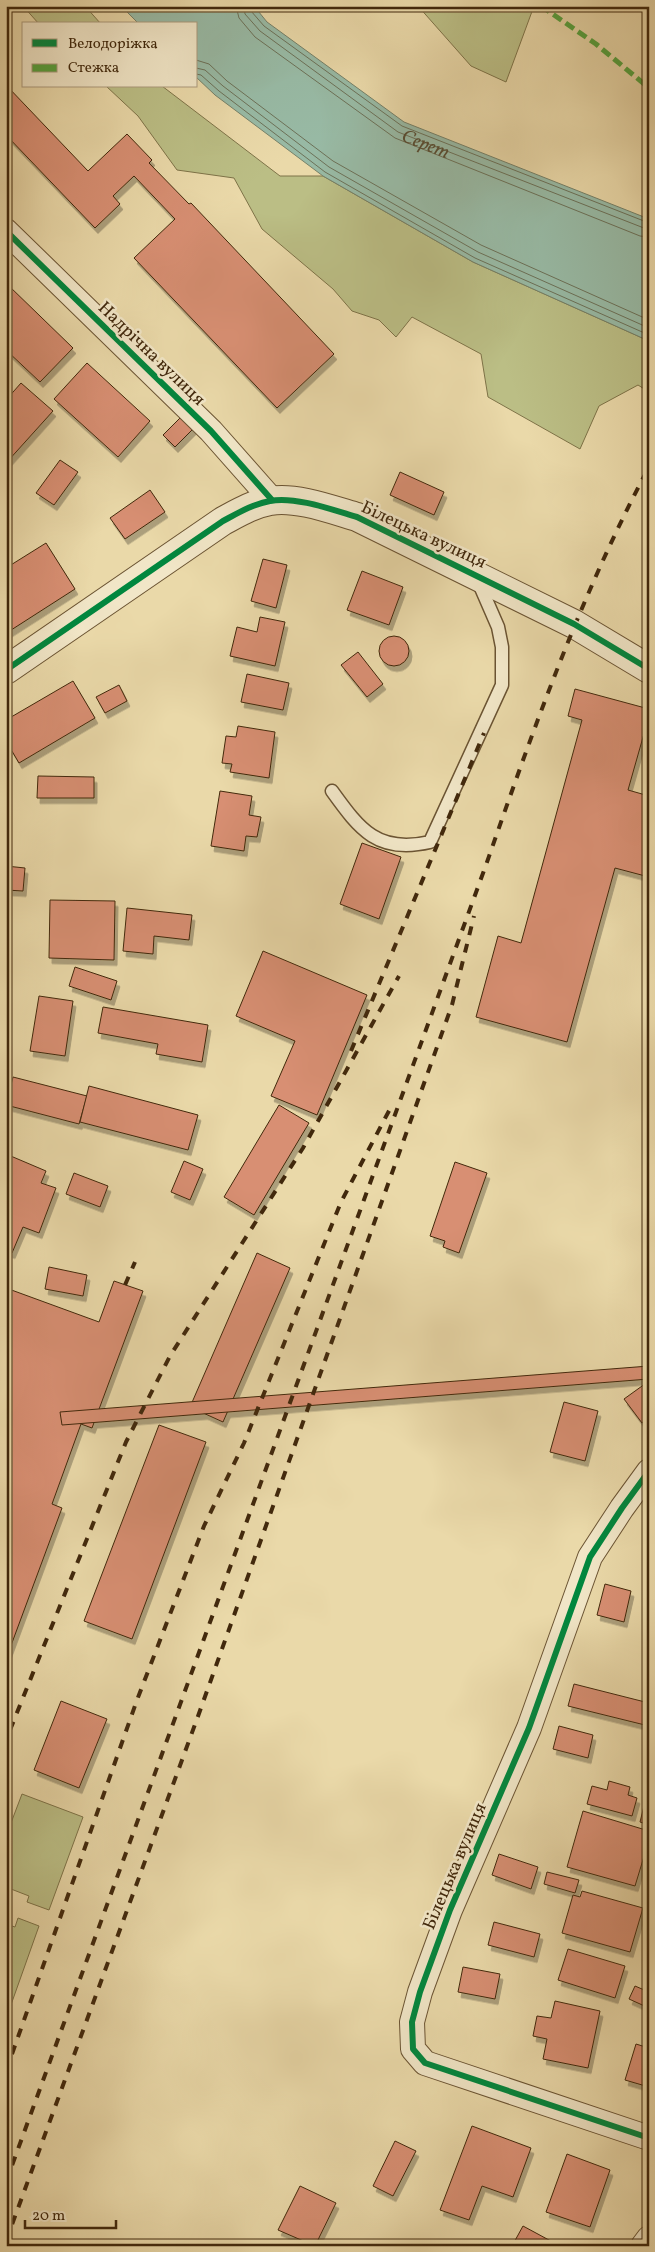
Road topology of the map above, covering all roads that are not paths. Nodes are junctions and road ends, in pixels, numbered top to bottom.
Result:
1 (6, 232) edge
2 (272, 500) junction
3 (475, 574) junction
4 (649, 669) edge
5 (6, 670) edge
6 (332, 791) dead end
7 (649, 1471) edge
8 (649, 2138) edge
9 (649, 2238) edge
10 (643, 2246) edge

1 - 2 street, Надрічна вулиця
2 - 3 street, Білецька вулиця
2 - 5 street, Білецька вулиця
3 - 4 street, Білецька вулиця
3 - 6 lane
7 - 8 street, Білецька вулиця
9 - 10 street

